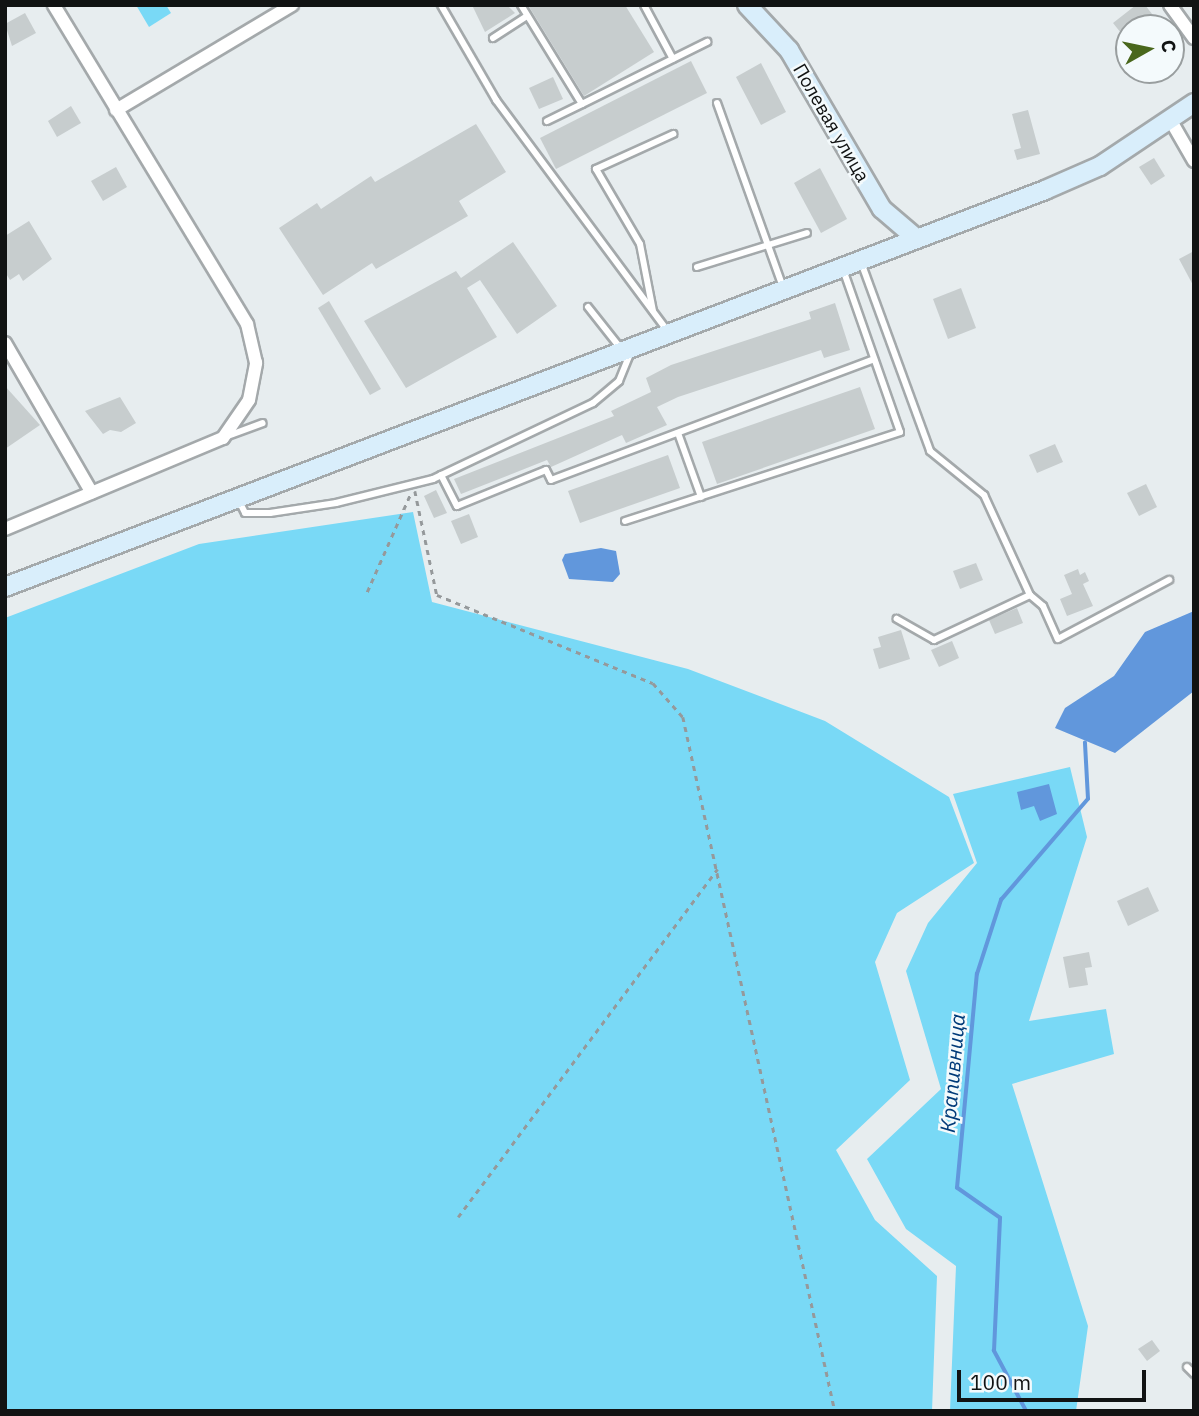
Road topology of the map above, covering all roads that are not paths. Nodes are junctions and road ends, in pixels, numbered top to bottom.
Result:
1 (54, 5) edge
2 (292, 5) edge
3 (441, 5) edge
4 (521, 5) edge
5 (644, 5) edge
6 (747, 5) edge
7 (1170, 5) edge
8 (527, 16) junction
9 (492, 38) dead end
10 (1194, 38) edge
11 (707, 42) dead end
12 (673, 59) junction
13 (717, 103) dead end
14 (1194, 103) edge
15 (582, 104) junction
16 (116, 110) junction
17 (547, 121) dead end
18 (1171, 121) junction
19 (673, 134) dead end
20 (1194, 160) edge
21 (807, 233) dead end
22 (916, 239) junction
23 (769, 247) junction
24 (860, 260) junction
25 (697, 267) dead end
26 (842, 267) junction
27 (784, 289) junction
28 (588, 307) dead end
29 (653, 313) junction
30 (669, 334) junction
31 (5, 343) edge
32 (628, 349) junction
33 (874, 359) junction
34 (263, 423) dead end
35 (678, 433) junction
36 (223, 438) junction
37 (441, 475) junction
38 (92, 493) junction
39 (701, 497) junction
40 (238, 498) junction
41 (625, 521) dead end
42 (5, 529) edge
43 (1169, 580) dead end
44 (5, 587) edge
45 (1030, 595) junction
46 (897, 619) dead end
47 (1187, 1367) dead end
48 (1194, 1374) edge

1 - 16 street
2 - 16 street
3 - 29 lane
4 - 8 lane
5 - 12 lane
6 - 22 street, Полевая улица
7 - 10 street
8 - 9 lane
8 - 15 lane
11 - 12 lane
12 - 15 lane
13 - 23 lane
14 - 18 street
15 - 17 lane
16 - 36 street
18 - 20 street
18 - 22 street
19 - 29 lane
21 - 23 lane
22 - 24 street
23 - 25 lane
23 - 27 lane
24 - 26 street
24 - 45 lane
26 - 27 street
26 - 33 lane
27 - 30 street
28 - 32 lane
29 - 30 lane
30 - 32 street
31 - 38 street
32 - 37 lane
32 - 40 street
33 - 35 lane
33 - 39 lane
34 - 36 lane
35 - 37 lane
35 - 39 lane
36 - 38 street
37 - 40 lane
38 - 42 street
39 - 41 lane
40 - 44 street
43 - 45 lane
45 - 46 lane
47 - 48 lane

